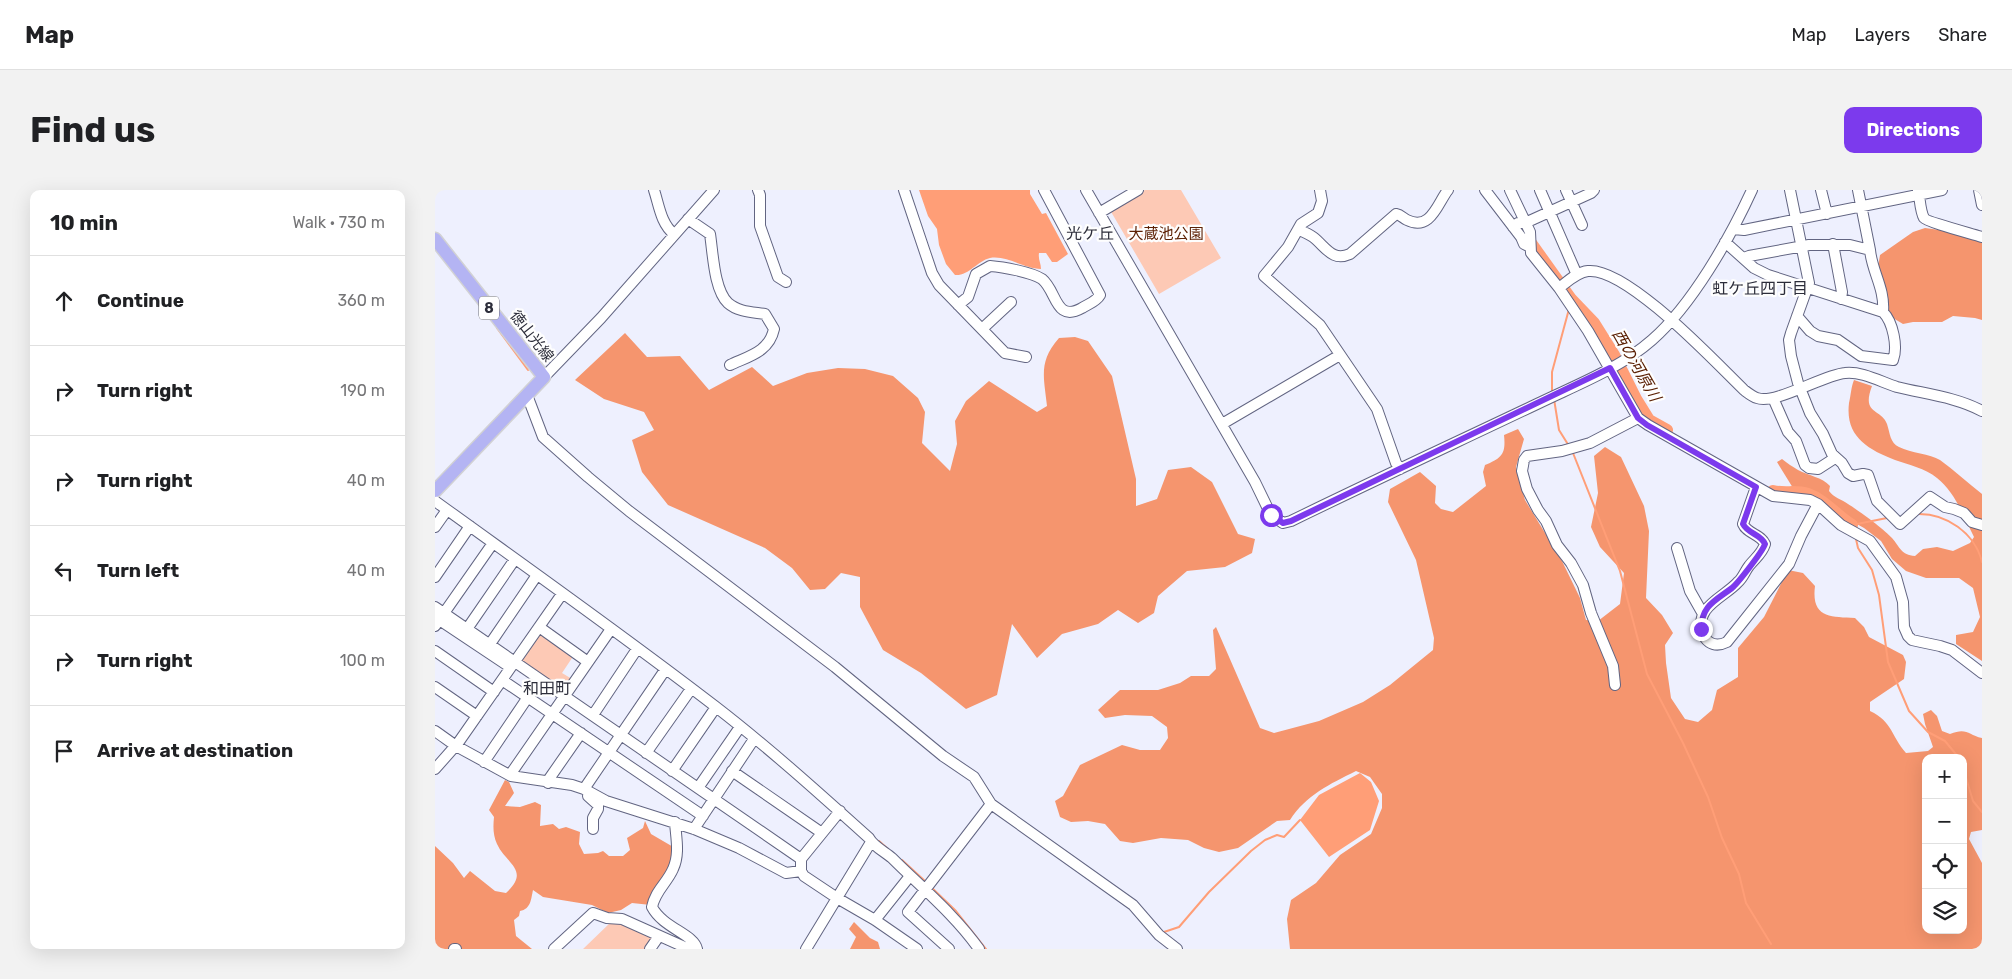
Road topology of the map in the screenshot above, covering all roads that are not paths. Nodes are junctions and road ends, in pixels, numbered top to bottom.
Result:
1 (654, 190) edge
2 (714, 190) edge
3 (758, 190) edge
4 (904, 190) edge
5 (1044, 190) edge
6 (1086, 190) edge
7 (1138, 190) edge
8 (1320, 190) edge
9 (1448, 190) edge
10 (1485, 190) edge
11 (1511, 190) edge
12 (1540, 190) edge
13 (1566, 190) edge
14 (1594, 190) edge
15 (1752, 190) edge
16 (1790, 190) edge
17 (1821, 190) edge
18 (1858, 190) edge
19 (1942, 190) edge
20 (1979, 190) edge
21 (1919, 192) edge
22 (1571, 202) junction
23 (1982, 205) edge
24 (1861, 207) junction
25 (1549, 212) junction
26 (1099, 213) junction
27 (1827, 214) junction
28 (688, 219) junction
29 (1797, 220) junction
30 (1582, 224) dead end
31 (1518, 225) junction
32 (1733, 228) junction
33 (1299, 230) junction
34 (674, 234) junction
35 (1982, 237) edge
36 (436, 242) edge
37 (1725, 242) junction
38 (1833, 244) junction
39 (1802, 246) junction
40 (1870, 250) junction
41 (1744, 258) junction
42 (1577, 275) junction
43 (786, 282) dead end
44 (1559, 288) junction
45 (1808, 289) junction
46 (1841, 299) junction
47 (1011, 302) dead end
48 (958, 305) junction
49 (1883, 312) junction
50 (1797, 316) junction
51 (1672, 320) junction
52 (982, 329) junction
53 (1340, 355) junction
54 (1026, 357) dead end
55 (729, 365) dead end
56 (1610, 368) junction
57 (543, 377) junction
58 (1800, 388) junction
59 (527, 395) junction
60 (1773, 398) junction
61 (1982, 411) edge
62 (1638, 418) junction
63 (1222, 424) junction
64 (1835, 458) junction
65 (1400, 469) junction
66 (1756, 487) junction
67 (435, 491) edge
68 (435, 501) edge
69 (1818, 504) junction
70 (447, 510) junction
71 (1982, 525) edge
72 (470, 526) junction
73 (435, 527) edge
74 (493, 543) junction
75 (1677, 548) dead end
76 (515, 559) junction
77 (537, 575) junction
78 (435, 578) edge
79 (562, 594) junction
80 (1703, 614) junction
81 (438, 617) edge
82 (539, 627) junction
83 (467, 629) junction
84 (611, 629) junction
85 (490, 644) junction
86 (637, 649) junction
87 (435, 651) edge
88 (588, 662) junction
89 (512, 664) junction
90 (665, 670) junction
91 (1982, 672) edge
92 (502, 680) junction
93 (1615, 685) dead end
94 (435, 687) edge
95 (691, 689) junction
96 (494, 692) junction
97 (565, 696) junction
98 (528, 697) junction
99 (716, 707) junction
100 (552, 713) junction
101 (593, 715) junction
102 (477, 716) junction
103 (740, 727) junction
104 (435, 731) edge
105 (581, 733) junction
106 (621, 735) junction
107 (754, 739) junction
108 (456, 746) junction
109 (609, 752) junction
110 (646, 753) junction
111 (484, 762) junction
112 (435, 769) edge
113 (671, 771) junction
114 (732, 771) junction
115 (511, 776) junction
116 (548, 783) junction
117 (698, 788) junction
118 (587, 790) junction
119 (713, 799) junction
120 (991, 804) junction
121 (840, 811) junction
122 (703, 816) junction
123 (675, 822) junction
124 (593, 829) dead end
125 (694, 829) junction
126 (822, 833) junction
127 (871, 842) junction
128 (801, 860) junction
129 (801, 871) junction
130 (910, 876) junction
131 (925, 890) junction
132 (837, 898) junction
133 (875, 920) junction
134 (659, 936) junction
135 (1164, 944) edge
136 (554, 949) edge
137 (650, 949) edge
138 (689, 949) edge
139 (697, 949) edge
140 (806, 949) edge
141 (917, 949) edge
142 (949, 949) edge
143 (978, 949) edge
144 (1177, 949) edge

1 - 34 street
2 - 28 street
3 - 43 street
4 - 48 street
5 - 48 street
6 - 26 street
7 - 26 street
8 - 33 street
9 - 33 street
10 - 31 street
11 - 31 street
12 - 25 street
13 - 22 street
14 - 22 street
15 - 32 street
16 - 29 street
17 - 27 street
18 - 24 street
19 - 21 street
20 - 23 street
21 - 24 street
21 - 35 street
22 - 25 street
22 - 30 street
24 - 27 street
24 - 40 street
25 - 31 street
25 - 42 street
26 - 63 street
27 - 29 street
28 - 34 street
28 - 55 street
29 - 32 street
29 - 39 street
31 - 44 street
32 - 37 street
33 - 53 street
34 - 57 street
36 - 57 main road, 徳山光線 / 8
37 - 41 street
37 - 51 street
38 - 39 street
38 - 40 street
38 - 46 street
39 - 41 street
39 - 45 street
40 - 49 street
41 - 45 street
42 - 44 street
42 - 51 street
44 - 56 street
45 - 46 street
45 - 50 street
46 - 49 street
47 - 52 street
48 - 52 street
49 - 50 street
50 - 58 street
51 - 56 street
51 - 60 street
52 - 54 street
53 - 63 street
53 - 65 street
56 - 62 street
56 - 65 street
57 - 59 main road, 徳山光線
58 - 60 street
58 - 61 street
58 - 64 street
59 - 67 main road, 徳山光線
59 - 120 street
60 - 64 street
62 - 66 street
62 - 93 street
63 - 65 street
64 - 71 street
66 - 69 street
66 - 80 street
68 - 70 street
69 - 80 street
69 - 91 street
70 - 72 street
70 - 73 street
72 - 74 street
72 - 78 street
74 - 76 street
74 - 81 street
75 - 80 street
76 - 77 street
76 - 83 street
77 - 79 street
77 - 85 street
79 - 82 street
79 - 84 street
81 - 83 street
81 - 89 street
82 - 88 street
82 - 89 street
83 - 85 street
84 - 86 street
84 - 88 street
85 - 89 street
86 - 90 street
86 - 101 street
87 - 96 street
88 - 97 street
89 - 92 street
89 - 97 street
90 - 95 street
90 - 106 street
92 - 96 street
92 - 98 street
94 - 102 street
95 - 99 street
95 - 110 street
96 - 102 street
97 - 100 street
97 - 101 street
98 - 100 street
98 - 111 street
99 - 103 street
99 - 113 street
100 - 105 street
100 - 115 street
101 - 106 street
102 - 108 street
103 - 107 street
103 - 117 street
104 - 108 street
105 - 109 street
105 - 116 street
106 - 109 street
106 - 110 street
107 - 114 street
107 - 121 street
108 - 111 street
108 - 112 street
109 - 118 street
109 - 122 street
110 - 113 street
111 - 115 street
113 - 117 street
114 - 119 street
114 - 126 street
115 - 116 street
116 - 118 street
117 - 119 street
118 - 123 street
118 - 124 street
119 - 122 street
119 - 128 street
120 - 131 street
120 - 135 street
121 - 126 street
121 - 127 street
122 - 125 street
123 - 125 street
123 - 139 street
125 - 129 street
126 - 128 street
127 - 130 street
127 - 132 street
128 - 129 street
129 - 132 street
130 - 131 street
130 - 133 street
131 - 142 street
131 - 143 street
132 - 133 street
132 - 140 street
133 - 141 street
134 - 136 street
134 - 137 street
134 - 138 street
135 - 144 street

